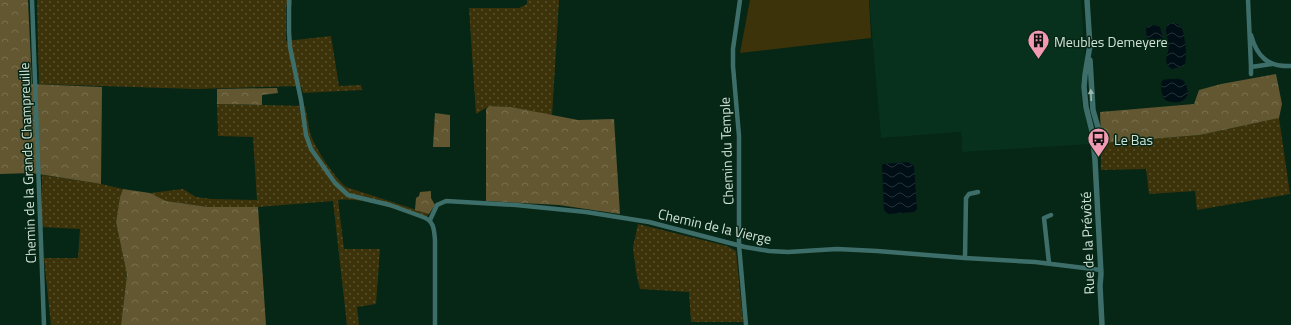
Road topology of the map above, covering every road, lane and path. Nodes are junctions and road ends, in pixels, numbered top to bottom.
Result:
1 (32, 0) edge
2 (289, 0) edge
3 (740, 0) edge
4 (1087, 0) edge
5 (1248, 0) edge
6 (1249, 30) junction
7 (1272, 64) junction
8 (1291, 66) edge
9 (1251, 67) junction
10 (1251, 74) dead end
11 (978, 192) dead end
12 (1051, 215) dead end
13 (430, 220) junction
14 (739, 245) junction
15 (965, 258) junction
16 (1049, 263) junction
17 (1101, 270) junction
18 (44, 325) edge
19 (435, 325) edge
20 (746, 325) edge
21 (1102, 325) edge

1 - 18 street, Chemin de la Grande Champreuille
2 - 13 street
3 - 14 street, Chemin du Temple
4 - 17 street, Rue de la Prévôté
5 - 6 street
6 - 7 street
6 - 9 street
7 - 8 street
7 - 9 street
9 - 10 street
11 - 15 street
12 - 16 street
13 - 14 street, Chemin de la Vierge
13 - 19 street
14 - 15 street, Chemin de la Vierge
14 - 20 street, Chemin du Temple
15 - 16 street, Chemin de la Vierge
16 - 17 street, Chemin de la Vierge
17 - 21 street, Rue de la Prévôté

